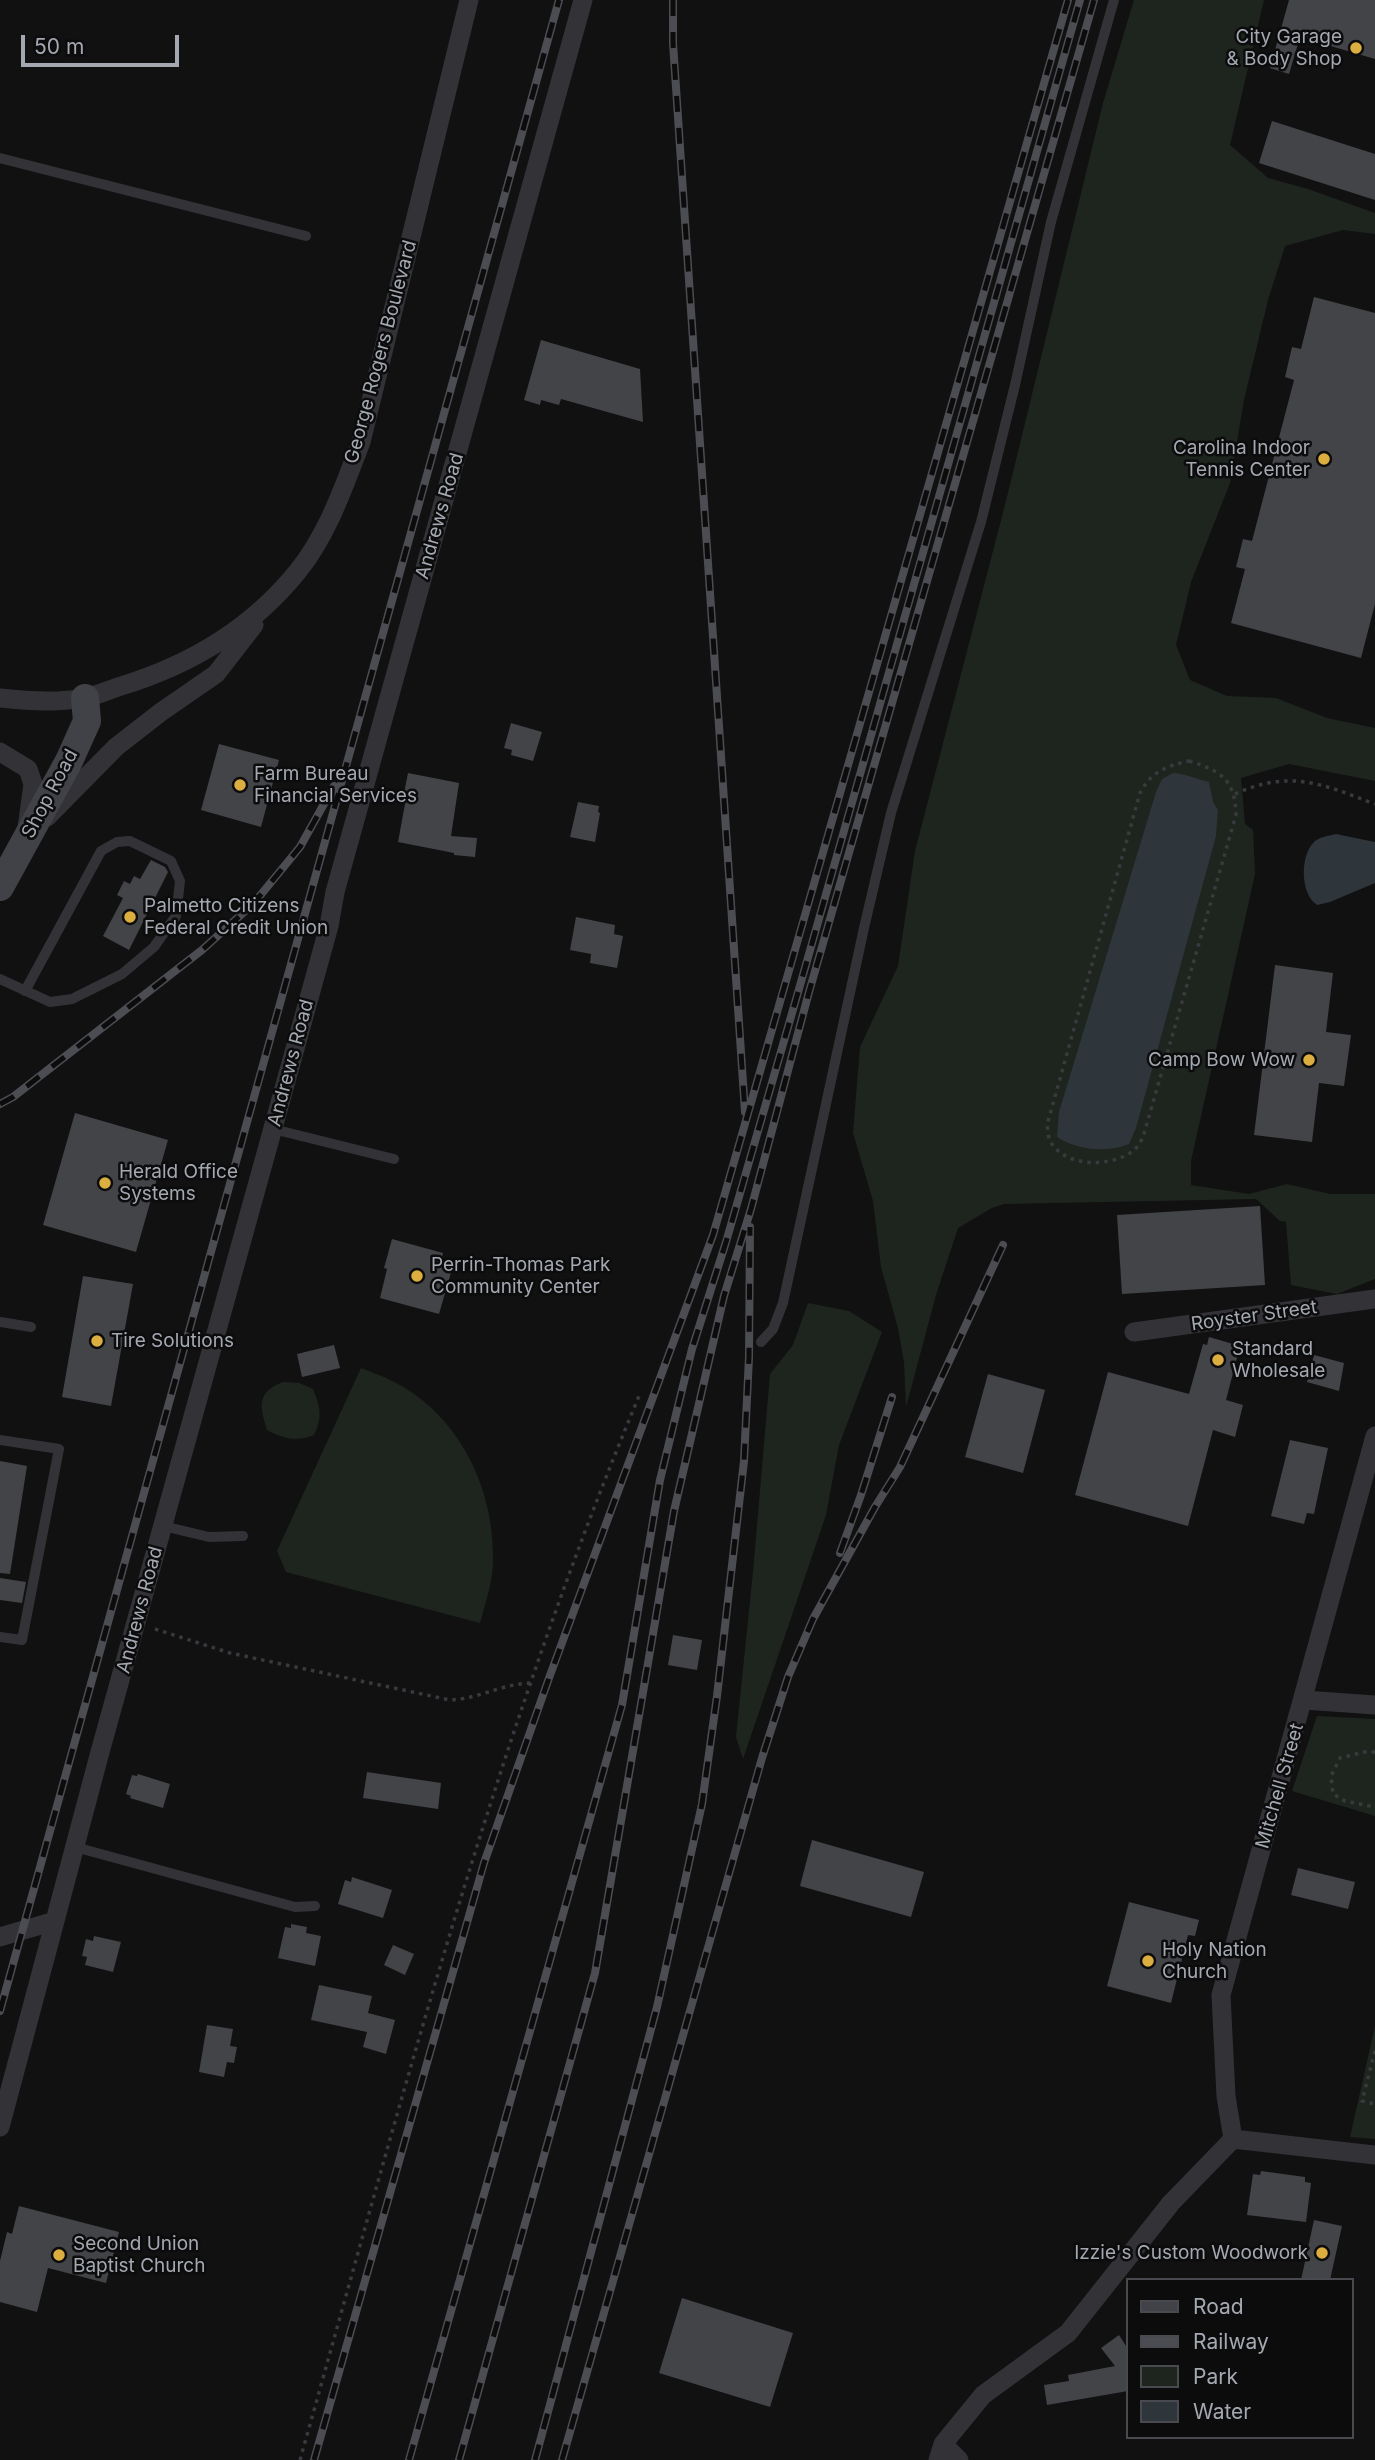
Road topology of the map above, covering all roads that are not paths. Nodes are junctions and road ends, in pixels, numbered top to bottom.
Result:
1 (469, 0) edge
2 (583, 0) edge
3 (1114, 0) edge
4 (0, 158) edge
5 (306, 236) dead end
6 (282, 587) junction
7 (0, 698) edge
8 (85, 698) junction
9 (0, 752) edge
10 (25, 841) junction
11 (0, 887) edge
12 (0, 979) edge
13 (26, 990) junction
14 (272, 1129) junction
15 (394, 1159) dead end
16 (1375, 1299) edge
17 (0, 1322) edge
18 (31, 1327) dead end
19 (1134, 1332) dead end
20 (761, 1342) dead end
21 (1375, 1436) edge
22 (0, 1440) edge
23 (163, 1525) junction
24 (243, 1536) dead end
25 (0, 1637) edge
26 (1304, 1700) junction
27 (1375, 1705) edge
28 (75, 1847) junction
29 (315, 1906) dead end
30 (55, 1921) junction
31 (0, 1937) edge
32 (0, 2127) edge
33 (1233, 2139) junction
34 (1375, 2155) edge
35 (940, 2452) edge
36 (959, 2460) edge

1 - 6 street, George Rogers Boulevard
2 - 14 street, Andrews Road
3 - 20 lane
4 - 5 lane
6 - 8 street, George Rogers Boulevard
6 - 10 street
7 - 8 street, George Rogers Boulevard
8 - 10 street, Shop Road
9 - 10 street
10 - 11 street, Shop Road
12 - 13 lane
13 - 13 lane
14 - 15 lane
14 - 23 street, Andrews Road
16 - 19 street, Royster Street
17 - 18 lane
21 - 26 street, Mitchell Street
22 - 25 lane
23 - 24 lane
23 - 28 street, Andrews Road
26 - 27 street
26 - 33 street, Mitchell Street
28 - 29 lane
28 - 30 street, Andrews Road
30 - 31 street
30 - 32 street, Andrews Road
33 - 34 street
33 - 35 street
35 - 36 street

